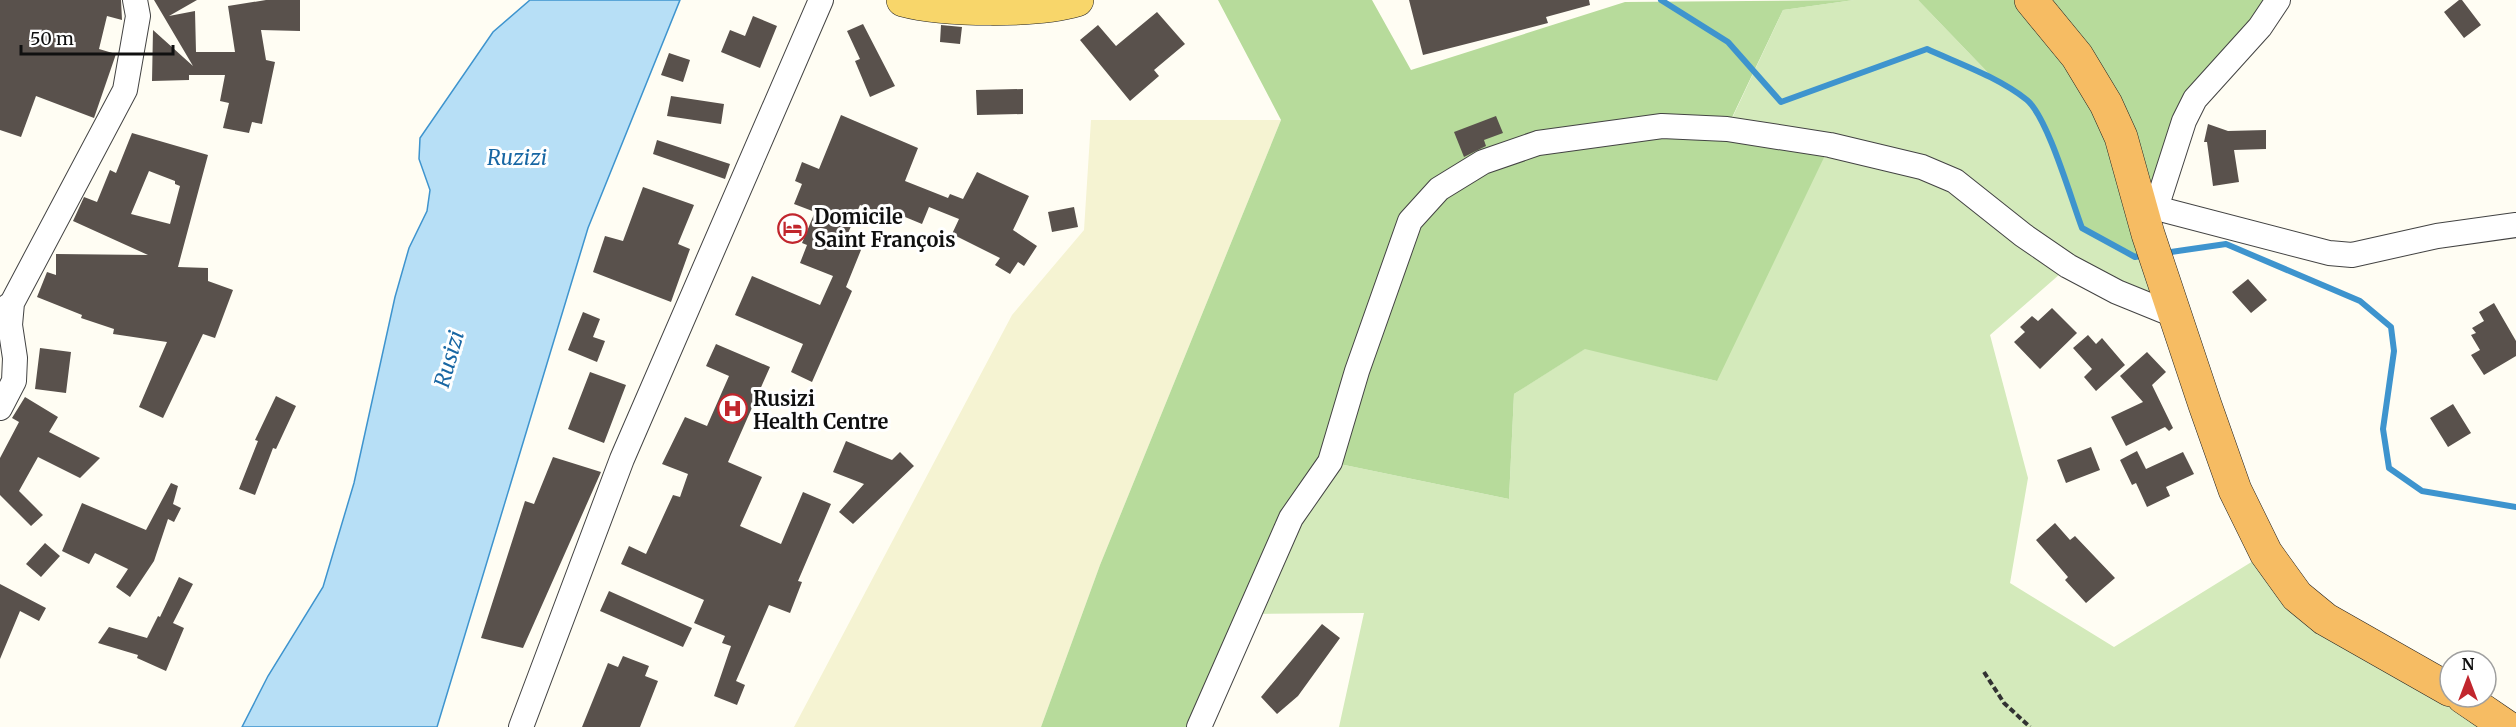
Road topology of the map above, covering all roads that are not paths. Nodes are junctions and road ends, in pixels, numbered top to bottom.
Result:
1 (135, 0) edge
2 (821, 0) edge
3 (903, 0) edge
4 (1077, 0) edge
5 (2031, 0) edge
6 (2278, 0) edge
7 (2148, 218) junction
8 (2516, 225) edge
9 (6, 308) edge
10 (2176, 316) junction
11 (0, 408) edge
12 (2438, 683) edge
13 (2481, 709) edge
14 (521, 727) edge
15 (1199, 727) edge
16 (2507, 727) edge

1 - 9 street
2 - 14 street
3 - 4 main road
5 - 7 highway
6 - 7 street
7 - 8 street
7 - 10 highway
9 - 11 street
10 - 12 highway
10 - 15 street
13 - 16 highway

